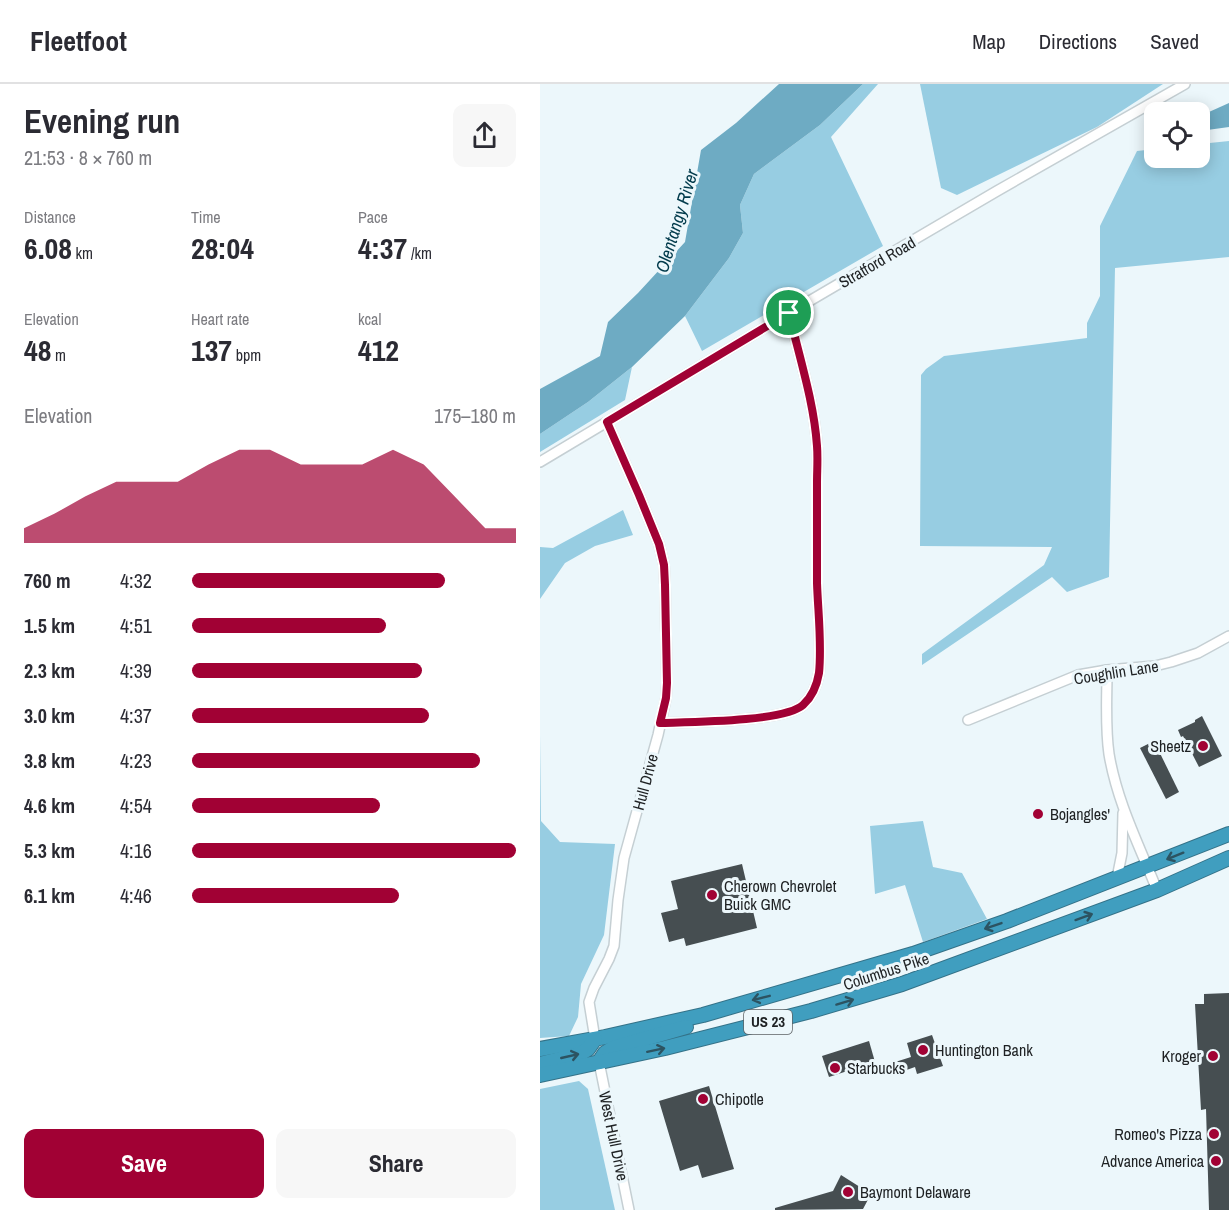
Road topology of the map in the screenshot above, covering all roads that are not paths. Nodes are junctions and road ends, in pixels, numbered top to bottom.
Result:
1 (1185, 84) edge
2 (789, 313) junction
3 (607, 422) junction
4 (540, 462) edge
5 (1229, 636) edge
6 (1107, 670) junction
7 (968, 720) dead end
8 (660, 723) junction
9 (1123, 808) junction
10 (1229, 834) edge
11 (1229, 858) edge
12 (1148, 866) junction
13 (1117, 878) junction
14 (1157, 890) junction
15 (724, 1009) junction
16 (595, 1039) junction
17 (540, 1049) edge
18 (598, 1062) junction
19 (540, 1064) edge
20 (540, 1075) edge
21 (629, 1210) edge

1 - 2 street, Stratford Road
2 - 3 street, Stratford Road
2 - 8 street
3 - 4 street, Stratford Road
3 - 8 street, Hull Drive
5 - 6 street, Coughlin Lane
6 - 7 street, Coughlin Lane
6 - 9 street
8 - 16 street, Hull Drive
9 - 12 street
9 - 13 street
10 -> 12 highway, Columbus Pike / US 23
11 - 14 highway, Columbus Pike / US 23
12 - 13 highway, Columbus Pike / US 23
12 - 14 street
13 -> 15 highway, Columbus Pike / US 23
18 -> 14 highway, Columbus Pike / US 23
15 - 16 highway, Columbus Pike / US 23
15 - 18 highway
16 - 17 highway, Columbus Pike / US 23
19 -> 16 highway
18 - 20 highway, Columbus Pike / US 23
18 - 21 street, West Hull Drive

